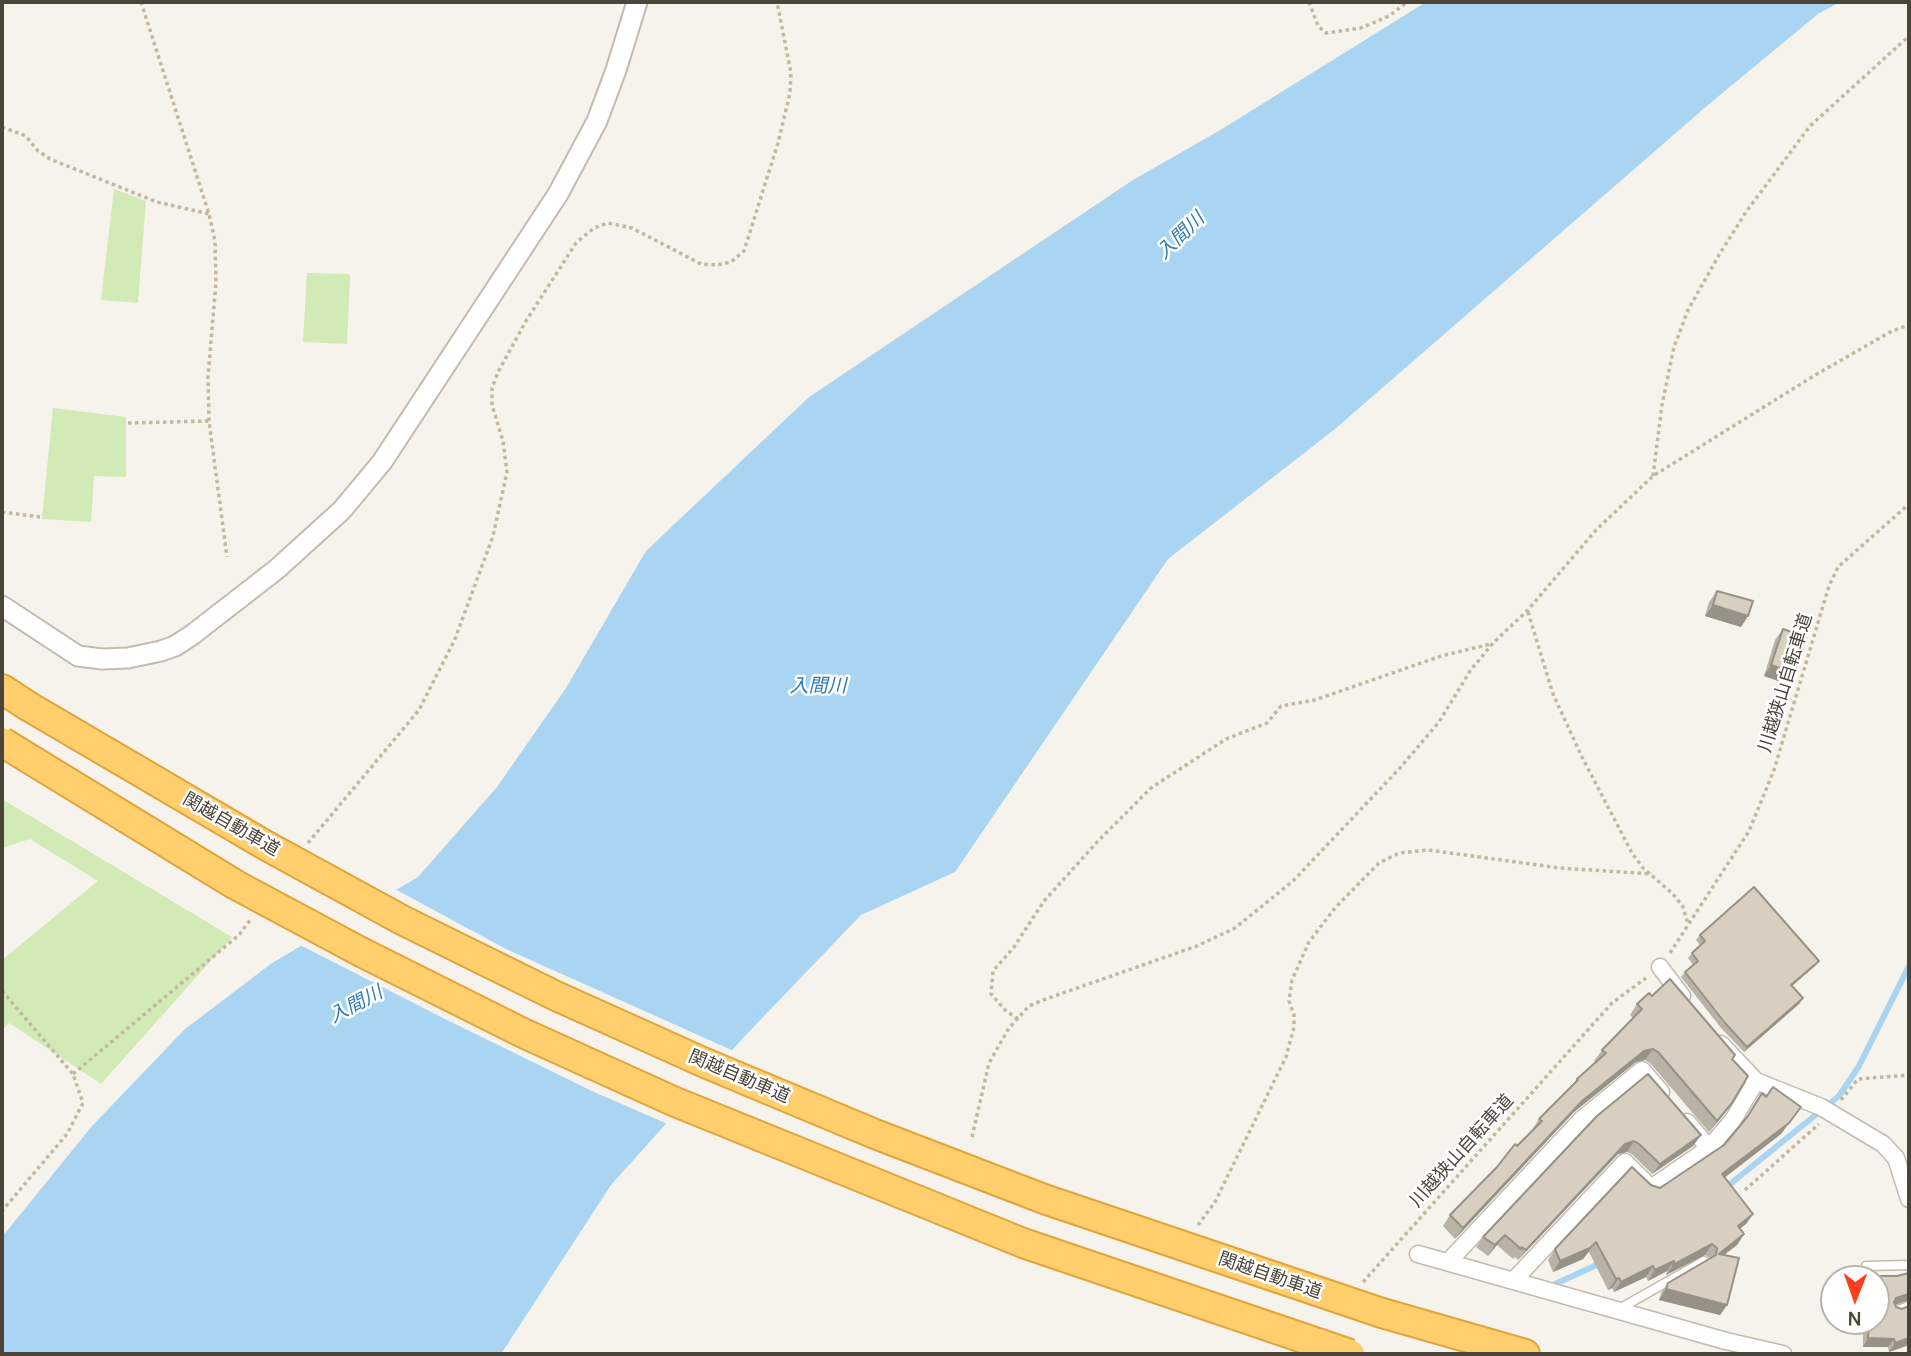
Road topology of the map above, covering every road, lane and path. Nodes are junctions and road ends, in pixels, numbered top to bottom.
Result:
1 (141, 2) edge
2 (637, 2) edge
3 (777, 2) edge
4 (1309, 2) edge
5 (1407, 2) edge
6 (1909, 36) edge
7 (2, 127) edge
8 (209, 214) junction
9 (1909, 325) edge
10 (209, 421) junction
11 (128, 424) dead end
12 (1653, 476) junction
13 (1909, 504) edge
14 (2, 512) edge
15 (40, 517) dead end
16 (227, 557) dead end
17 (2, 606) edge
18 (1528, 611) junction
19 (1493, 643) junction
20 (2, 689) edge
21 (2, 742) edge
22 (304, 848) dead end
23 (1652, 874) junction
24 (255, 913) dead end
25 (1688, 924) junction
26 (1660, 967) junction
27 (2, 991) edge
28 (1690, 1007) edge
29 (1018, 1018) junction
30 (1713, 1035) edge
31 (73, 1073) junction
32 (1756, 1081) junction
33 (972, 1137) dead end
34 (1709, 1148) junction
35 (1909, 1199) edge
36 (2, 1211) edge
37 (1198, 1225) dead end
38 (1418, 1254) dead end
39 (1704, 1261) edge
40 (1448, 1262) junction
41 (1890, 1265) edge
42 (1909, 1265) edge
43 (1513, 1281) junction
44 (1355, 1289) dead end
45 (1909, 1306) edge
46 (1619, 1310) junction
47 (1895, 1311) edge
48 (1350, 1354) edge
49 (1525, 1354) edge
50 (1783, 1354) edge

1 - 8 path
2 - 17 street
3 - 22 path
4 - 5 path
6 - 12 path
7 - 8 path
8 - 10 path
9 - 12 path
10 - 11 path
10 - 16 path
12 - 18 path
13 - 25 path, 川越狭山自転車道
14 - 15 path
18 - 19 path
18 - 23 path
19 - 29 path
19 - 29 path
20 - 49 highway, 関越自動車道, bridge
21 - 48 highway, bridge
23 - 25 path
23 - 37 path
24 - 31 path
25 - 26 path, 川越狭山自転車道
26 - 28 street
26 - 44 path, 川越狭山自転車道
27 - 31 path
29 - 33 path
30 - 32 street
31 - 36 path
32 - 34 street
32 - 35 street
34 - 40 street
34 - 43 street
38 - 40 street
39 - 46 lane
40 - 43 street
41 - 42 lane
43 - 46 street
45 - 47 lane
46 - 50 street

